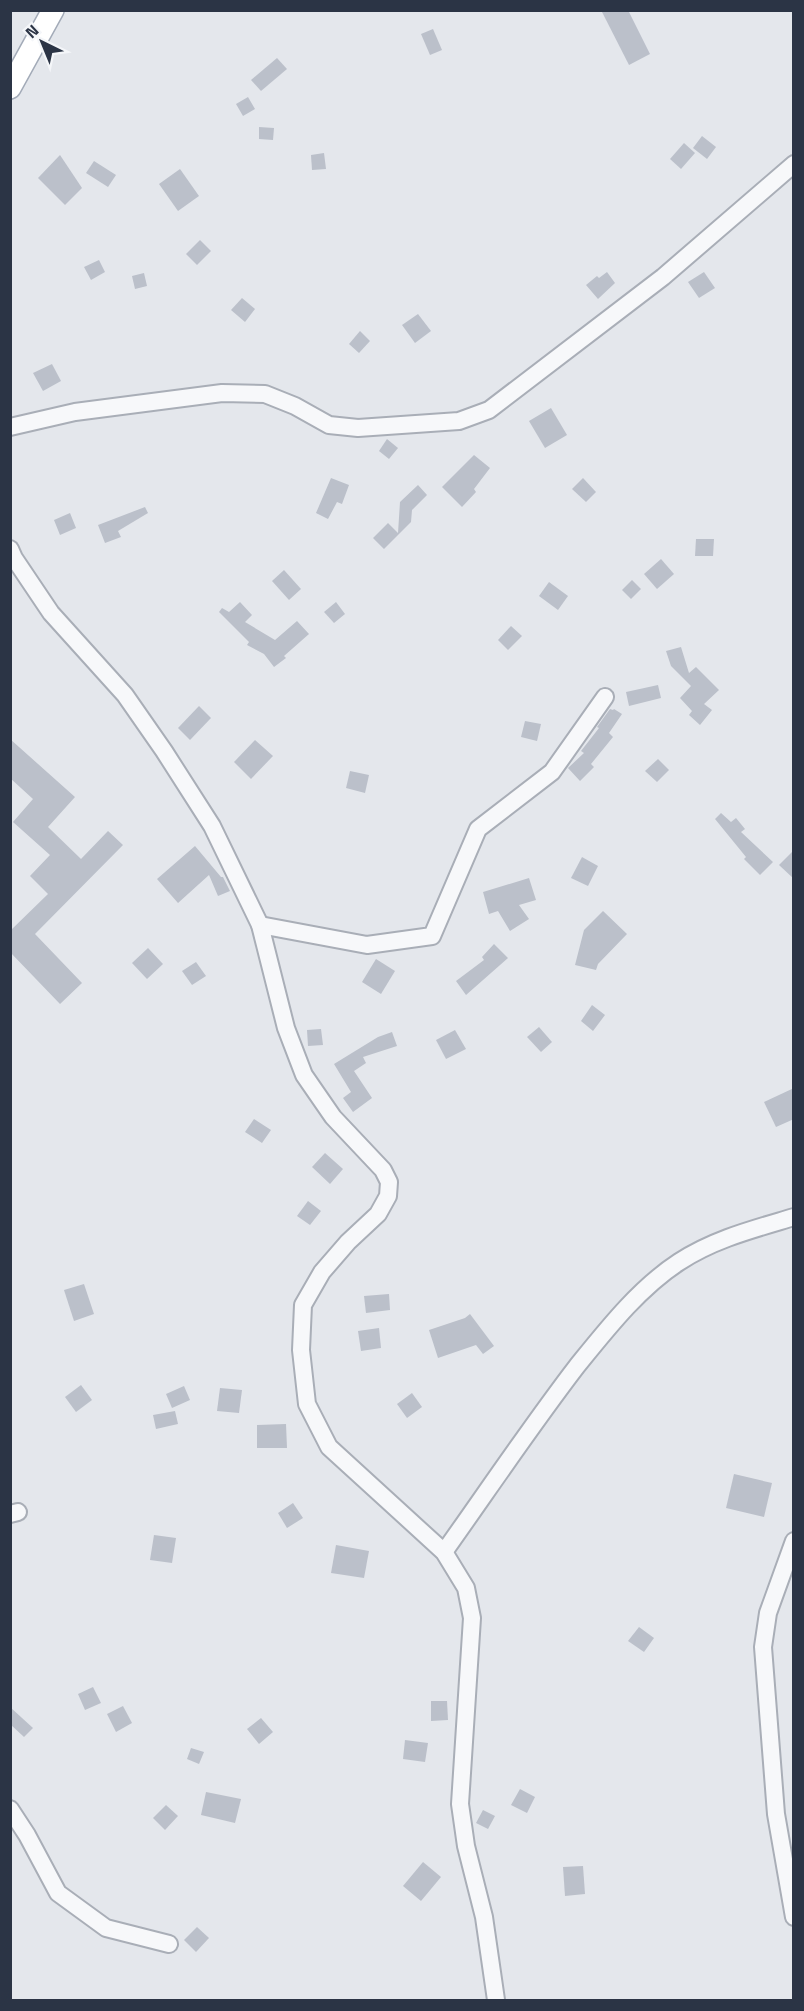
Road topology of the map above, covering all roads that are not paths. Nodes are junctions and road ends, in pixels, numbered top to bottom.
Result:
1 (53, 10) edge
2 (10, 88) edge
3 (794, 164) edge
4 (10, 427) edge
5 (10, 549) edge
6 (605, 697) dead end
7 (260, 925) junction
8 (794, 1217) edge
9 (794, 1540) edge
10 (444, 1552) junction
11 (10, 1809) edge
12 (794, 1917) edge
13 (169, 1944) dead end
14 (496, 2001) edge

1 - 2 main road
3 - 4 street
5 - 7 street
6 - 7 street
7 - 10 street
8 - 10 street
9 - 12 street
10 - 14 street
11 - 13 street

